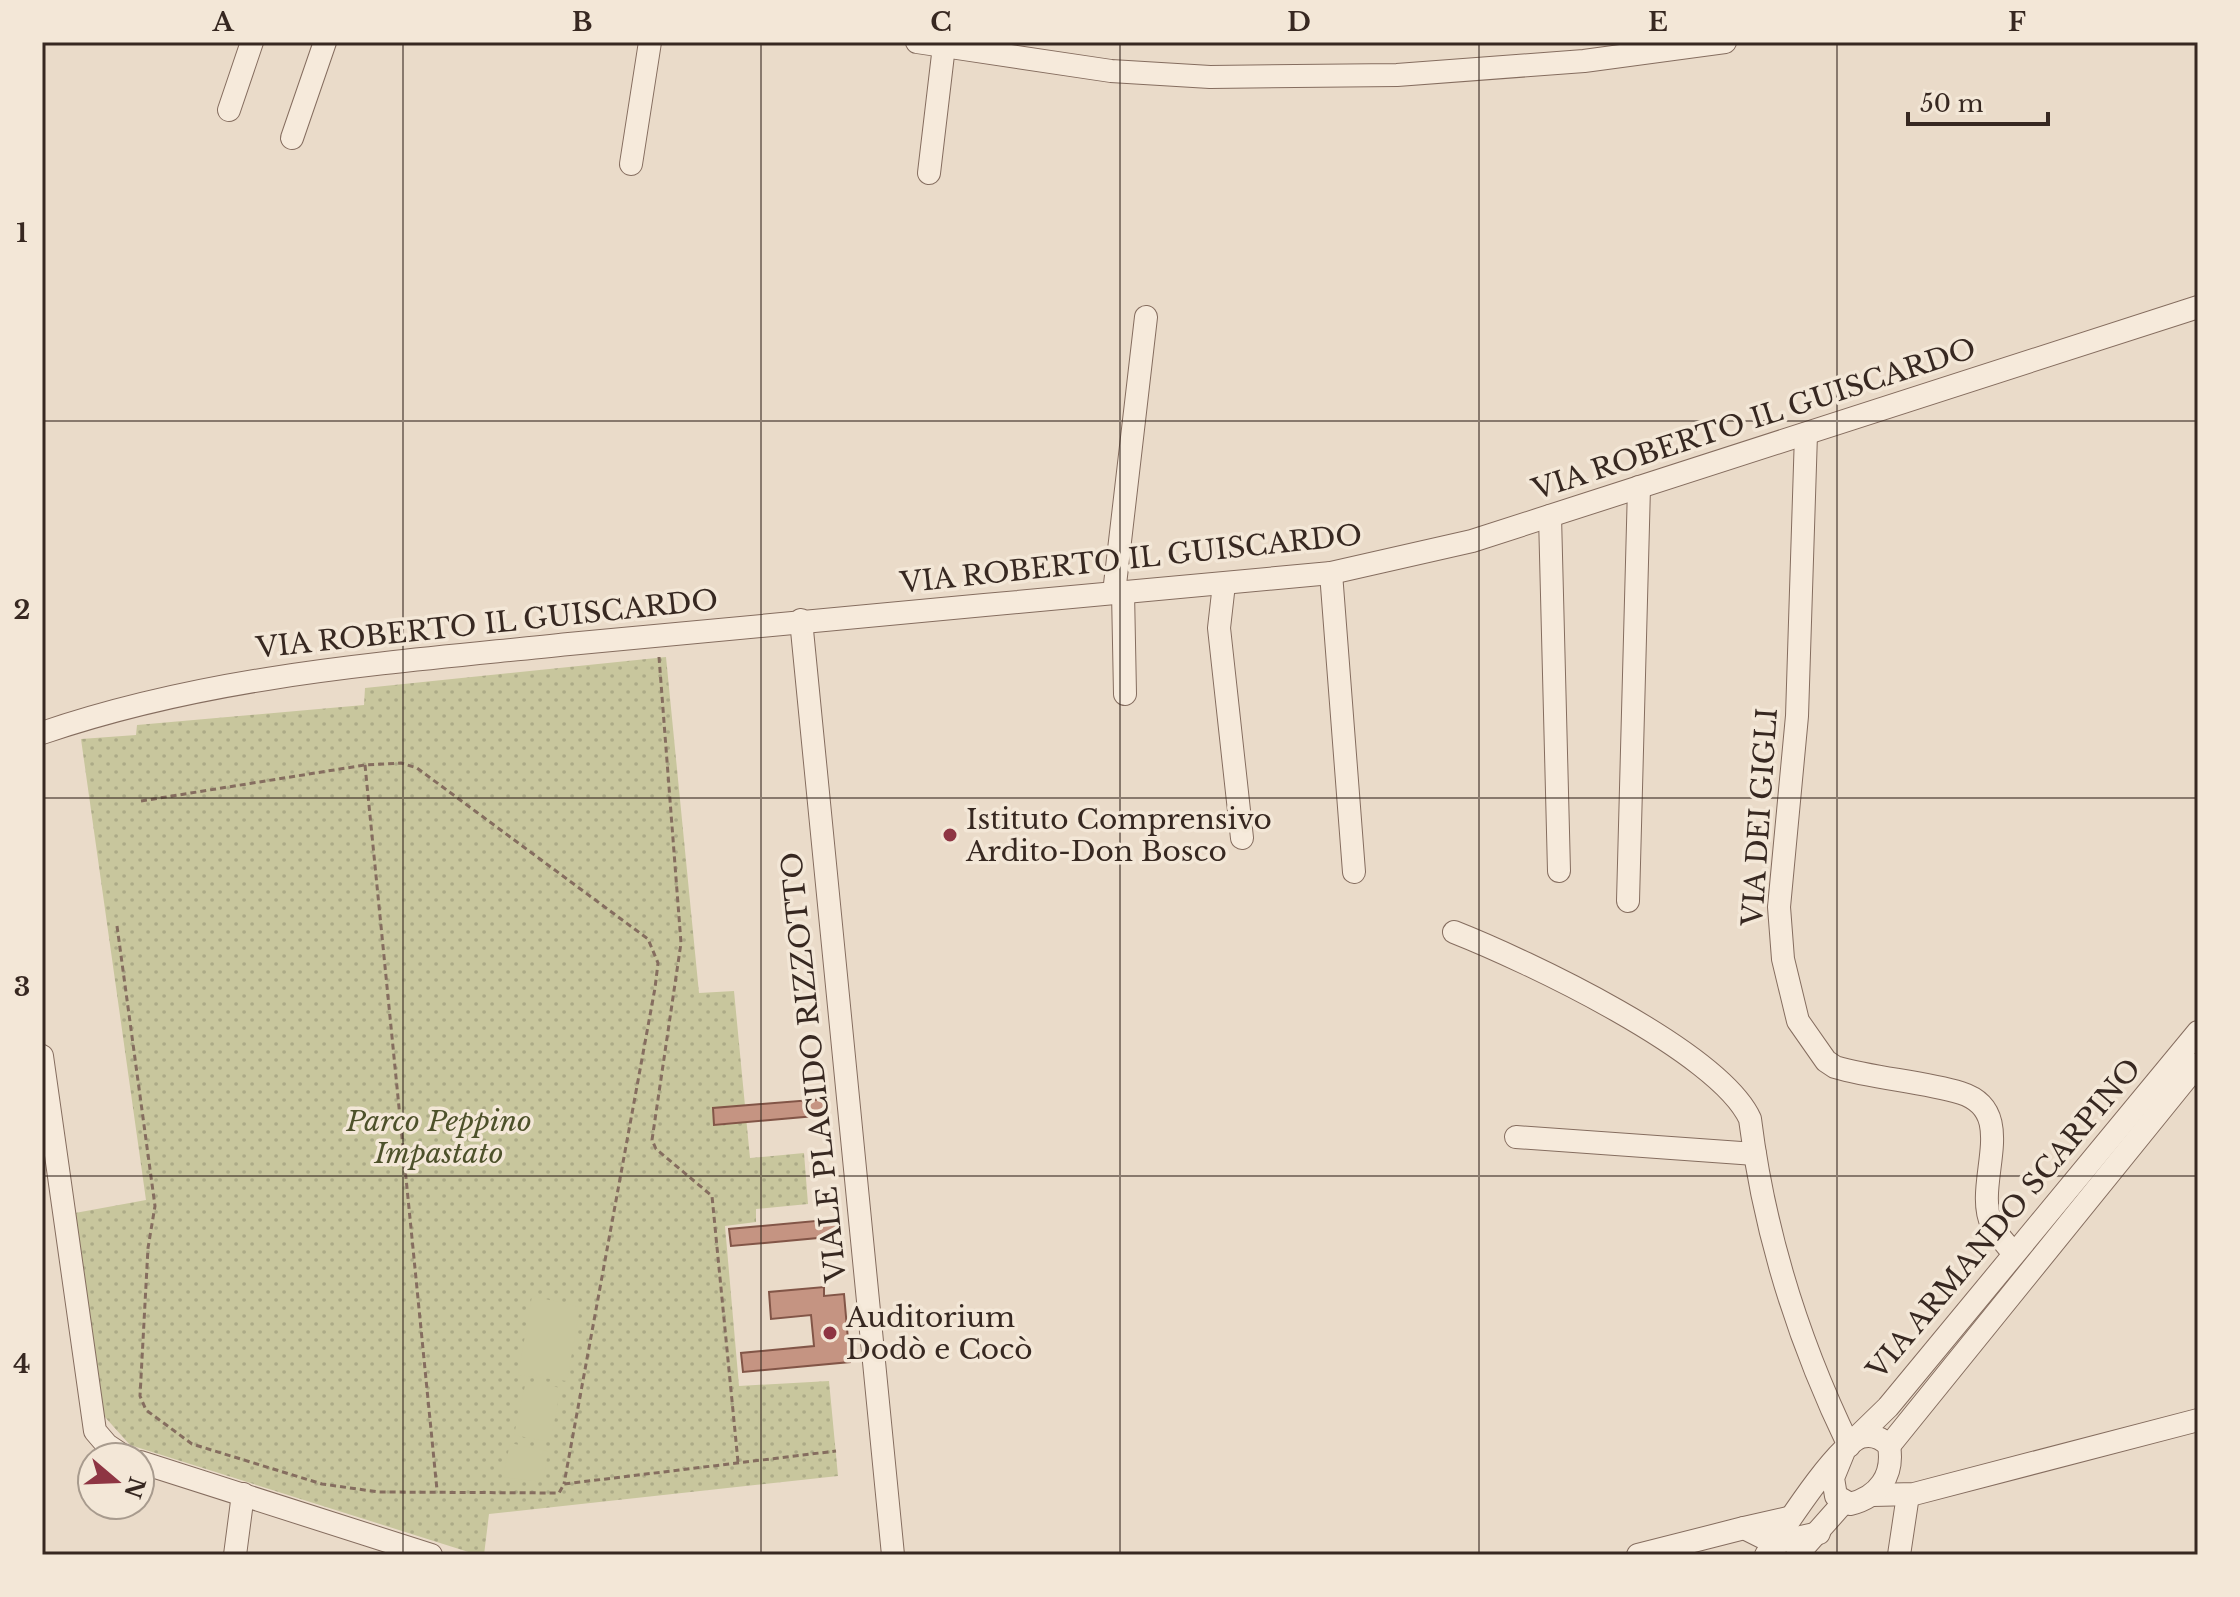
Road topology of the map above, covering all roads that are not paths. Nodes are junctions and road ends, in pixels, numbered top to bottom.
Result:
1 (252, 42) edge
2 (325, 42) edge
3 (650, 42) edge
4 (917, 42) edge
5 (1725, 42) edge
6 (944, 46) junction
7 (229, 110) dead end
8 (292, 138) dead end
9 (631, 164) dead end
10 (929, 173) dead end
11 (2198, 307) edge
12 (1146, 317) dead end
13 (1806, 434) junction
14 (1639, 487) junction
15 (1550, 516) junction
16 (1331, 573) junction
17 (1224, 584) junction
18 (1118, 592) junction
19 (801, 620) junction
20 (1125, 694) dead end
21 (42, 733) edge
22 (1242, 838) dead end
23 (1559, 871) dead end
24 (1354, 872) dead end
25 (1628, 901) dead end
26 (1454, 932) dead end
27 (2198, 1032) edge
28 (42, 1056) edge
29 (2198, 1064) edge
30 (1516, 1137) dead end
31 (1755, 1154) junction
32 (2014, 1254) junction
33 (2198, 1420) edge
34 (104, 1441) edge
35 (1849, 1446) junction
36 (1889, 1446) junction
37 (156, 1467) edge
38 (1890, 1471) junction
39 (1945, 1483) junction
40 (243, 1494) junction
41 (1873, 1495) junction
42 (1908, 1495) junction
43 (1844, 1502) junction
44 (1788, 1518) junction
45 (1744, 1528) junction
46 (1819, 1533) junction
47 (1770, 1549) edge
48 (398, 1550) edge
49 (235, 1555) edge
50 (431, 1555) edge
51 (893, 1555) edge
52 (1638, 1555) edge
53 (1797, 1555) edge
54 (1899, 1555) edge

1 - 7 street
2 - 8 street
3 - 9 street
4 - 6 street
5 - 6 street
6 - 10 street
11 - 13 street, VIA ROBERTO IL GUISCARDO
12 - 18 street
13 - 14 street, VIA ROBERTO IL GUISCARDO
13 - 32 street, VIA DEI GIGLI
14 - 15 street, VIA ROBERTO IL GUISCARDO
14 - 25 street
15 - 16 street, VIA ROBERTO IL GUISCARDO
15 - 23 street
16 - 17 street, VIA ROBERTO IL GUISCARDO
16 - 24 street
17 - 18 street, VIA ROBERTO IL GUISCARDO
17 - 22 street
18 - 19 street, VIA ROBERTO IL GUISCARDO
18 - 20 street
19 - 21 street, VIA ROBERTO IL GUISCARDO
19 - 51 street, VIALE PLACIDO RIZZOTTO
26 - 31 street
27 - 32 street, VIA ARMANDO SCARPINO
28 - 34 street
29 - 36 street, VIA ARMANDO SCARPINO
30 - 31 street
31 - 35 street
32 - 35 street, VIA ARMANDO SCARPINO
33 - 39 street
35 - 36 street
35 - 43 street
35 - 44 street, VIA ARMANDO SCARPINO
36 - 38 street
37 - 40 street
38 - 39 street
38 - 41 street
39 - 42 street
40 - 48 street
40 - 49 street
41 - 42 street
41 - 43 street
42 - 54 street
43 - 46 street
44 - 45 street
44 - 47 street, VIA ARMANDO SCARPINO
45 - 47 street
45 - 52 street
46 - 47 street
46 - 53 street
48 - 50 street

